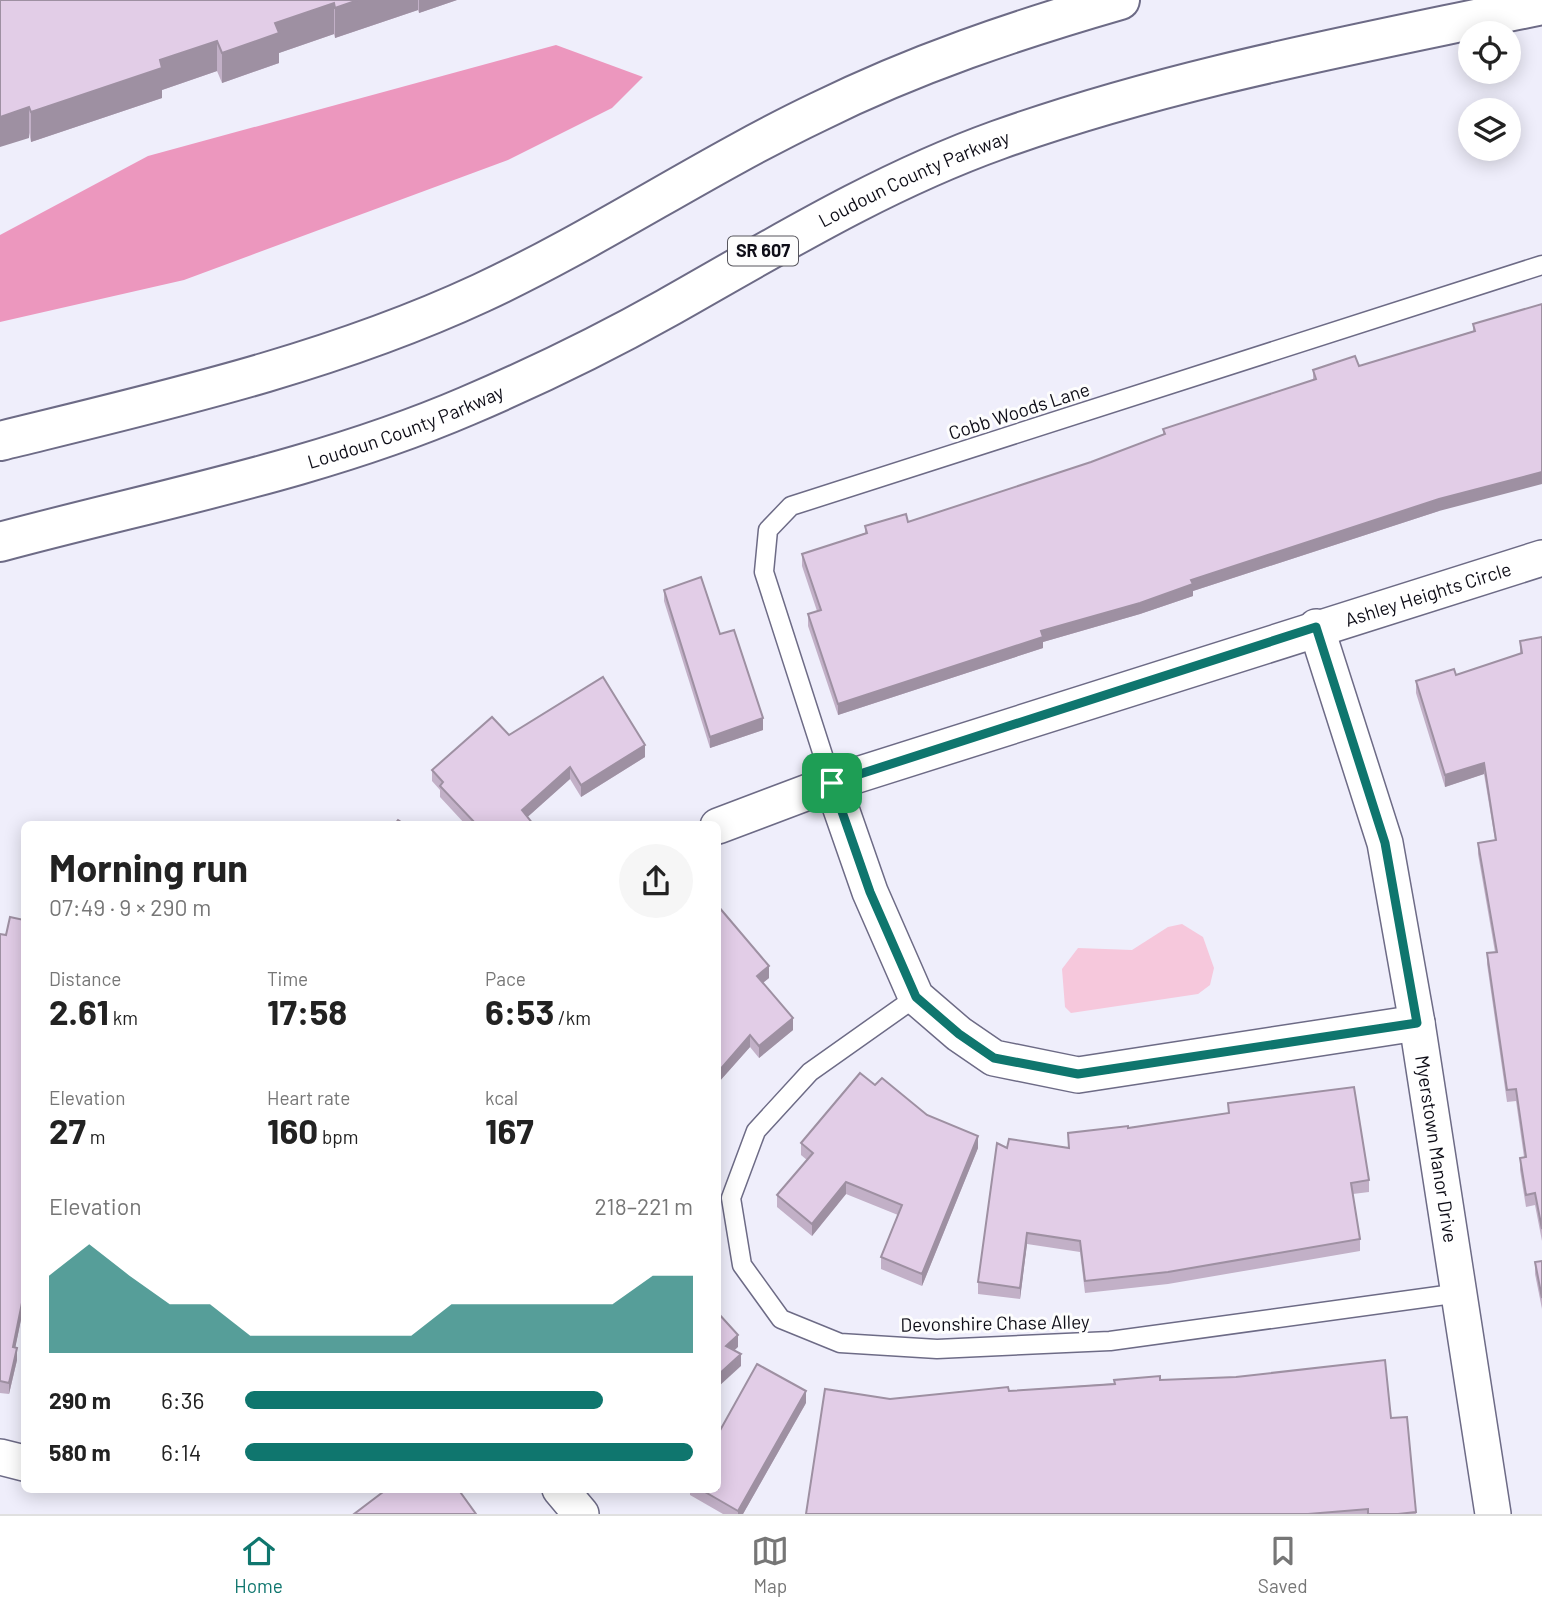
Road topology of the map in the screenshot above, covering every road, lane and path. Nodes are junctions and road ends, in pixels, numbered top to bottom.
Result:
1 (1120, 0) edge
2 (1542, 5) edge
3 (1542, 264) edge
4 (0, 441) edge
5 (0, 542) edge
6 (1542, 558) edge
7 (1316, 627) junction
8 (832, 783) junction
9 (721, 825) edge
10 (916, 997) junction
11 (1417, 1023) junction
12 (1460, 1293) junction
13 (0, 1457) edge
14 (21, 1462) edge
15 (564, 1493) edge
16 (582, 1514) edge
17 (1493, 1514) edge

1 - 4 main road
2 - 5 main road, Loudoun County Parkway / SR 607
3 - 8 lane, Cobb Woods Lane
6 - 7 street, Ashley Heights Circle
7 - 8 street, Ashley Heights Circle
7 - 11 street, Myerstown Manor Drive
8 - 9 street, Ashley Heights Circle
8 - 10 street
10 - 11 street
10 - 12 lane, Devonshire Chase Alley
11 - 12 street, Myerstown Manor Drive
12 - 17 street, Myerstown Manor Drive
13 - 14 street
15 - 16 street

